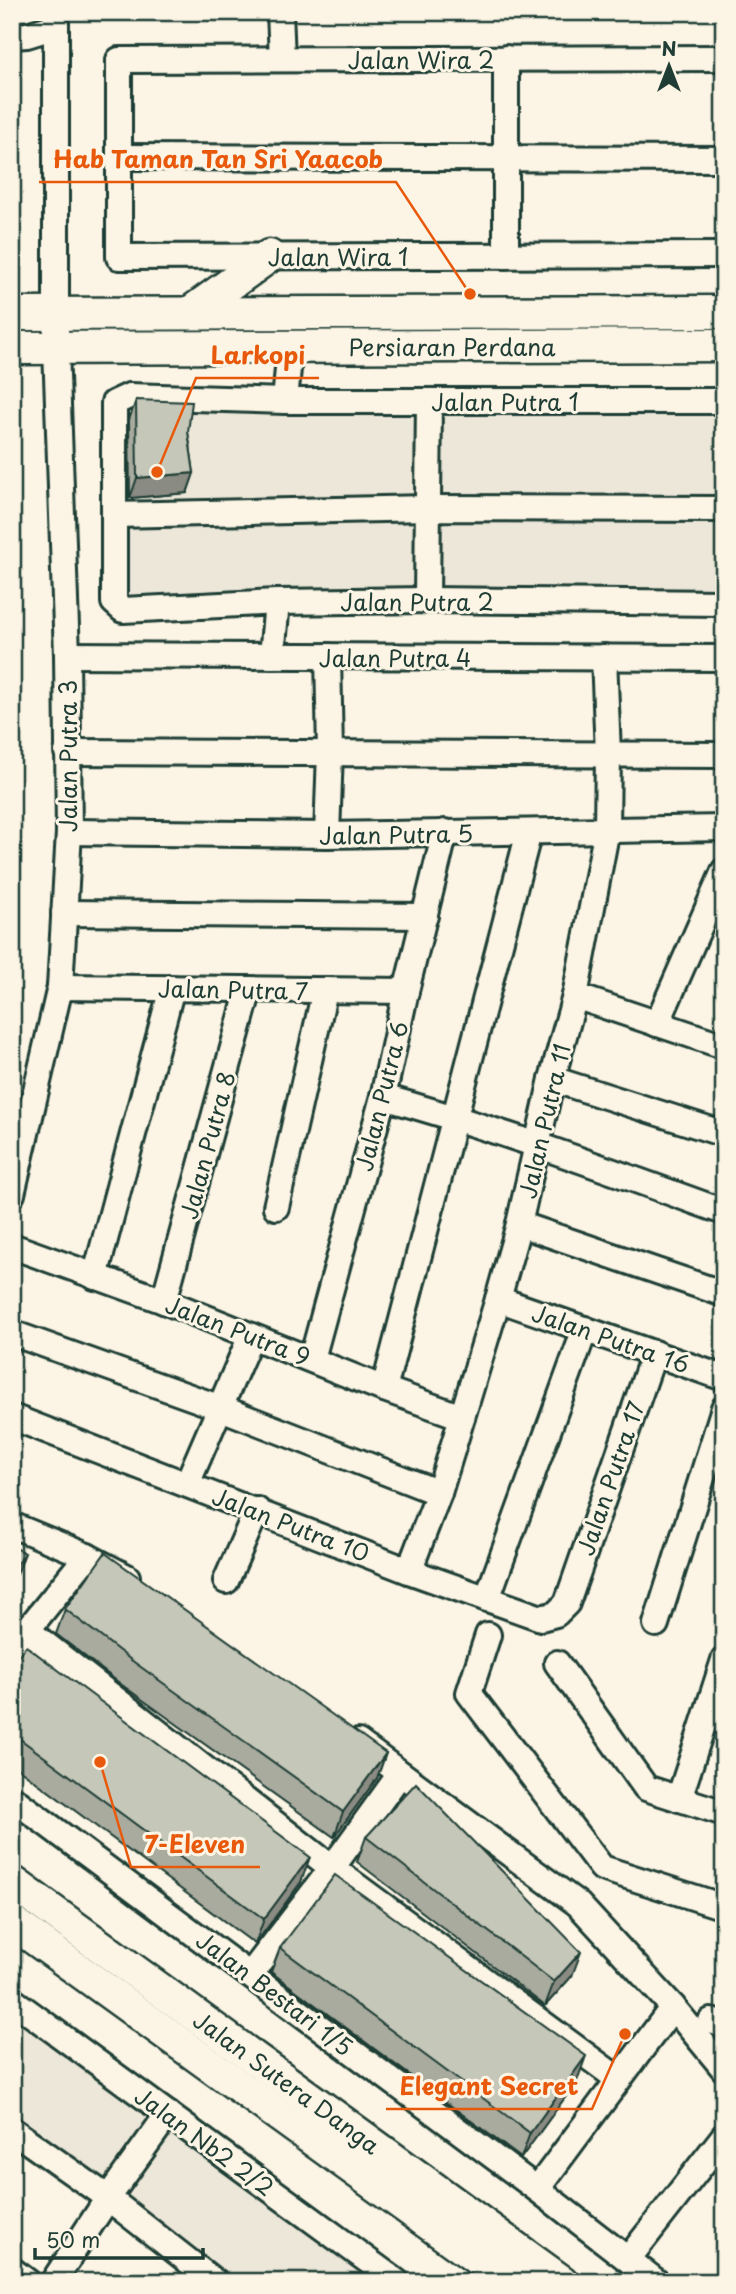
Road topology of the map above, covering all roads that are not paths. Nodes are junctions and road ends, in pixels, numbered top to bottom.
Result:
1 (280, 12) edge
2 (56, 19) edge
3 (12, 36) edge
4 (506, 58) junction
5 (724, 58) edge
6 (282, 59) junction
7 (119, 157) junction
8 (506, 158) junction
9 (724, 159) edge
10 (724, 255) edge
11 (269, 256) junction
12 (506, 256) junction
13 (724, 312) edge
14 (56, 313) junction
15 (190, 313) junction
16 (12, 314) edge
17 (724, 345) edge
18 (289, 347) junction
19 (12, 348) edge
20 (56, 348) junction
21 (285, 401) junction
22 (429, 401) junction
23 (724, 401) edge
24 (428, 508) junction
25 (724, 509) edge
26 (114, 515) junction
27 (427, 600) junction
28 (277, 602) junction
29 (724, 603) edge
30 (67, 655) junction
31 (272, 656) junction
32 (328, 656) junction
33 (604, 657) junction
34 (724, 658) edge
35 (67, 752) junction
36 (330, 752) junction
37 (608, 754) junction
38 (724, 755) edge
39 (724, 828) edge
40 (607, 829) junction
41 (69, 832) junction
42 (445, 832) junction
43 (529, 832) junction
44 (327, 835) junction
45 (724, 871) edge
46 (64, 913) junction
47 (425, 916) junction
48 (61, 987) junction
49 (172, 988) junction
50 (249, 989) junction
51 (325, 990) junction
52 (406, 991) junction
53 (575, 996) junction
54 (657, 1024) junction
55 (724, 1045) edge
56 (552, 1079) junction
57 (383, 1097) junction
58 (22, 1115) edge
59 (456, 1117) junction
60 (724, 1134) edge
61 (538, 1144) junction
62 (12, 1194) edge
63 (276, 1207) dead end
64 (724, 1212) edge
65 (519, 1224) junction
66 (12, 1246) edge
67 (95, 1277) junction
68 (724, 1294) edge
69 (498, 1299) junction
70 (164, 1301) junction
71 (585, 1329) junction
72 (12, 1333) edge
73 (251, 1336) junction
74 (654, 1353) junction
75 (312, 1359) junction
76 (724, 1378) edge
77 (384, 1390) junction
78 (221, 1408) junction
79 (724, 1408) edge
80 (462, 1416) junction
81 (12, 1417) edge
82 (187, 1484) junction
83 (439, 1493) junction
84 (257, 1510) junction
85 (12, 1525) edge
86 (87, 1556) junction
87 (408, 1571) junction
88 (226, 1581) dead end
89 (145, 1586) edge
90 (487, 1598) junction
91 (567, 1603) joint
92 (656, 1624) dead end
93 (488, 1635) dead end
94 (20, 1639) edge
95 (724, 1660) edge
96 (557, 1663) dead end
97 (719, 1689) edge
98 (334, 1724) edge
99 (400, 1774) junction
100 (12, 1798) edge
101 (679, 1799) junction
102 (724, 1813) edge
103 (332, 1868) junction
104 (12, 1882) edge
105 (724, 1907) edge
106 (12, 1922) edge
107 (250, 1975) junction
108 (12, 2000) edge
109 (673, 2007) junction
110 (724, 2068) edge
111 (618, 2079) junction
112 (168, 2114) junction
113 (12, 2130) edge
114 (724, 2136) edge
115 (537, 2189) junction
116 (108, 2198) junction
117 (628, 2259) junction
118 (12, 2270) edge
119 (391, 2280) edge
120 (28, 2282) edge
121 (53, 2282) edge
122 (215, 2282) edge
123 (510, 2282) edge
124 (562, 2282) edge
125 (657, 2282) edge

1 - 6 street
2 - 3 street
2 - 14 street, Jalan Putra 3
4 - 5 street, Jalan Wira 2
4 - 6 street, Jalan Wira 2
4 - 8 street
6 - 7 street, Jalan Wira 2
7 - 8 street
7 - 11 street, Jalan Wira 1
8 - 9 street
8 - 12 street
10 - 12 street, Jalan Wira 1
11 - 12 street, Jalan Wira 1
11 - 15 main road
13 - 15 main road, Persiaran Perdana
14 - 15 main road, Persiaran Perdana
14 - 16 main road, Persiaran Perdana
14 - 20 street, Jalan Putra 3
17 - 18 main road, Persiaran Perdana
18 - 20 main road, Persiaran Perdana
18 - 21 street
19 - 20 main road, Persiaran Perdana
20 - 30 street, Jalan Putra 3
21 - 22 street, Jalan Putra 1
21 - 26 street, Jalan Putra 1
22 - 23 street, Jalan Putra 1
22 - 24 street
24 - 25 street
24 - 26 street
24 - 27 street
26 - 28 street, Jalan Putra 2
27 - 28 street, Jalan Putra 2
27 - 29 street, Jalan Putra 2
28 - 31 street
30 - 31 street, Jalan Putra 4
30 - 35 street, Jalan Putra 3
31 - 32 street, Jalan Putra 4
32 - 33 street, Jalan Putra 4
32 - 36 street
33 - 34 street, Jalan Putra 4
33 - 37 street, Jalan Putra 11
35 - 36 street
35 - 41 street, Jalan Putra 3
36 - 37 street
36 - 44 street
37 - 38 street
37 - 40 street, Jalan Putra 11
39 - 40 street, Jalan Putra 5
40 - 43 street, Jalan Putra 5
40 - 53 street, Jalan Putra 11
41 - 44 street, Jalan Putra 5
41 - 46 street, Jalan Putra 3
42 - 43 street, Jalan Putra 5
42 - 44 street, Jalan Putra 5
42 - 47 street, Jalan Putra 6
43 - 59 street
45 - 54 street
46 - 47 street
46 - 48 street, Jalan Putra 3
47 - 52 street, Jalan Putra 6
48 - 49 street, Jalan Putra 7
48 - 58 street, Jalan Putra 3
49 - 50 street, Jalan Putra 7
49 - 67 street
50 - 51 street, Jalan Putra 7
50 - 70 street, Jalan Putra 8
51 - 52 street, Jalan Putra 7
51 - 63 street
52 - 57 street, Jalan Putra 6
53 - 54 street
53 - 56 street, Jalan Putra 11
54 - 55 street
56 - 60 street
56 - 61 street, Jalan Putra 11
57 - 59 street
57 - 75 street, Jalan Putra 6
58 - 62 street, Jalan Putra 3
59 - 61 street
59 - 77 street
61 - 64 street
61 - 65 street, Jalan Putra 11
65 - 68 street
65 - 69 street, Jalan Putra 11
66 - 67 street, Jalan Putra 9
67 - 70 street, Jalan Putra 9
69 - 71 street, Jalan Putra 16
69 - 80 street, Jalan Putra 11
70 - 73 street, Jalan Putra 9
71 - 74 street, Jalan Putra 16
71 - 90 street
72 - 78 street
73 - 75 street, Jalan Putra 9
73 - 78 street
74 - 76 street, Jalan Putra 16
74 - 91 street, Jalan Putra 17
75 - 77 street, Jalan Putra 9
77 - 80 street, Jalan Putra 9
78 - 82 street
78 - 83 street
79 - 92 street
80 - 83 street, Jalan Putra 11
81 - 82 street, Jalan Putra 10
82 - 84 street, Jalan Putra 10
83 - 87 street, Jalan Putra 11
84 - 87 street, Jalan Putra 10
84 - 88 street
85 - 86 street
86 - 89 street
86 - 94 street
87 - 90 street, Jalan Putra 10
90 - 91 street, Jalan Putra 10
93 - 105 street
94 - 103 street
95 - 97 street
96 - 101 street
97 - 101 street
98 - 99 street
99 - 103 street
99 - 109 street
100 - 107 street, Jalan Bestari 1/5
101 - 102 street
103 - 107 street
103 - 111 street
104 - 124 main road, Jalan Sutera Danga
106 - 123 main road, Jalan Sutera Danga
107 - 115 street, Jalan Bestari 1/5
108 - 112 street, Jalan Nb2 2/2
109 - 110 street
109 - 111 street
111 - 115 street
112 - 116 street
112 - 119 street, Jalan Nb2 2/2
113 - 116 street
114 - 117 street
115 - 117 street, Jalan Bestari 1/5
116 - 121 street
116 - 122 street
117 - 125 street, Jalan Bestari 1/5
118 - 120 street

